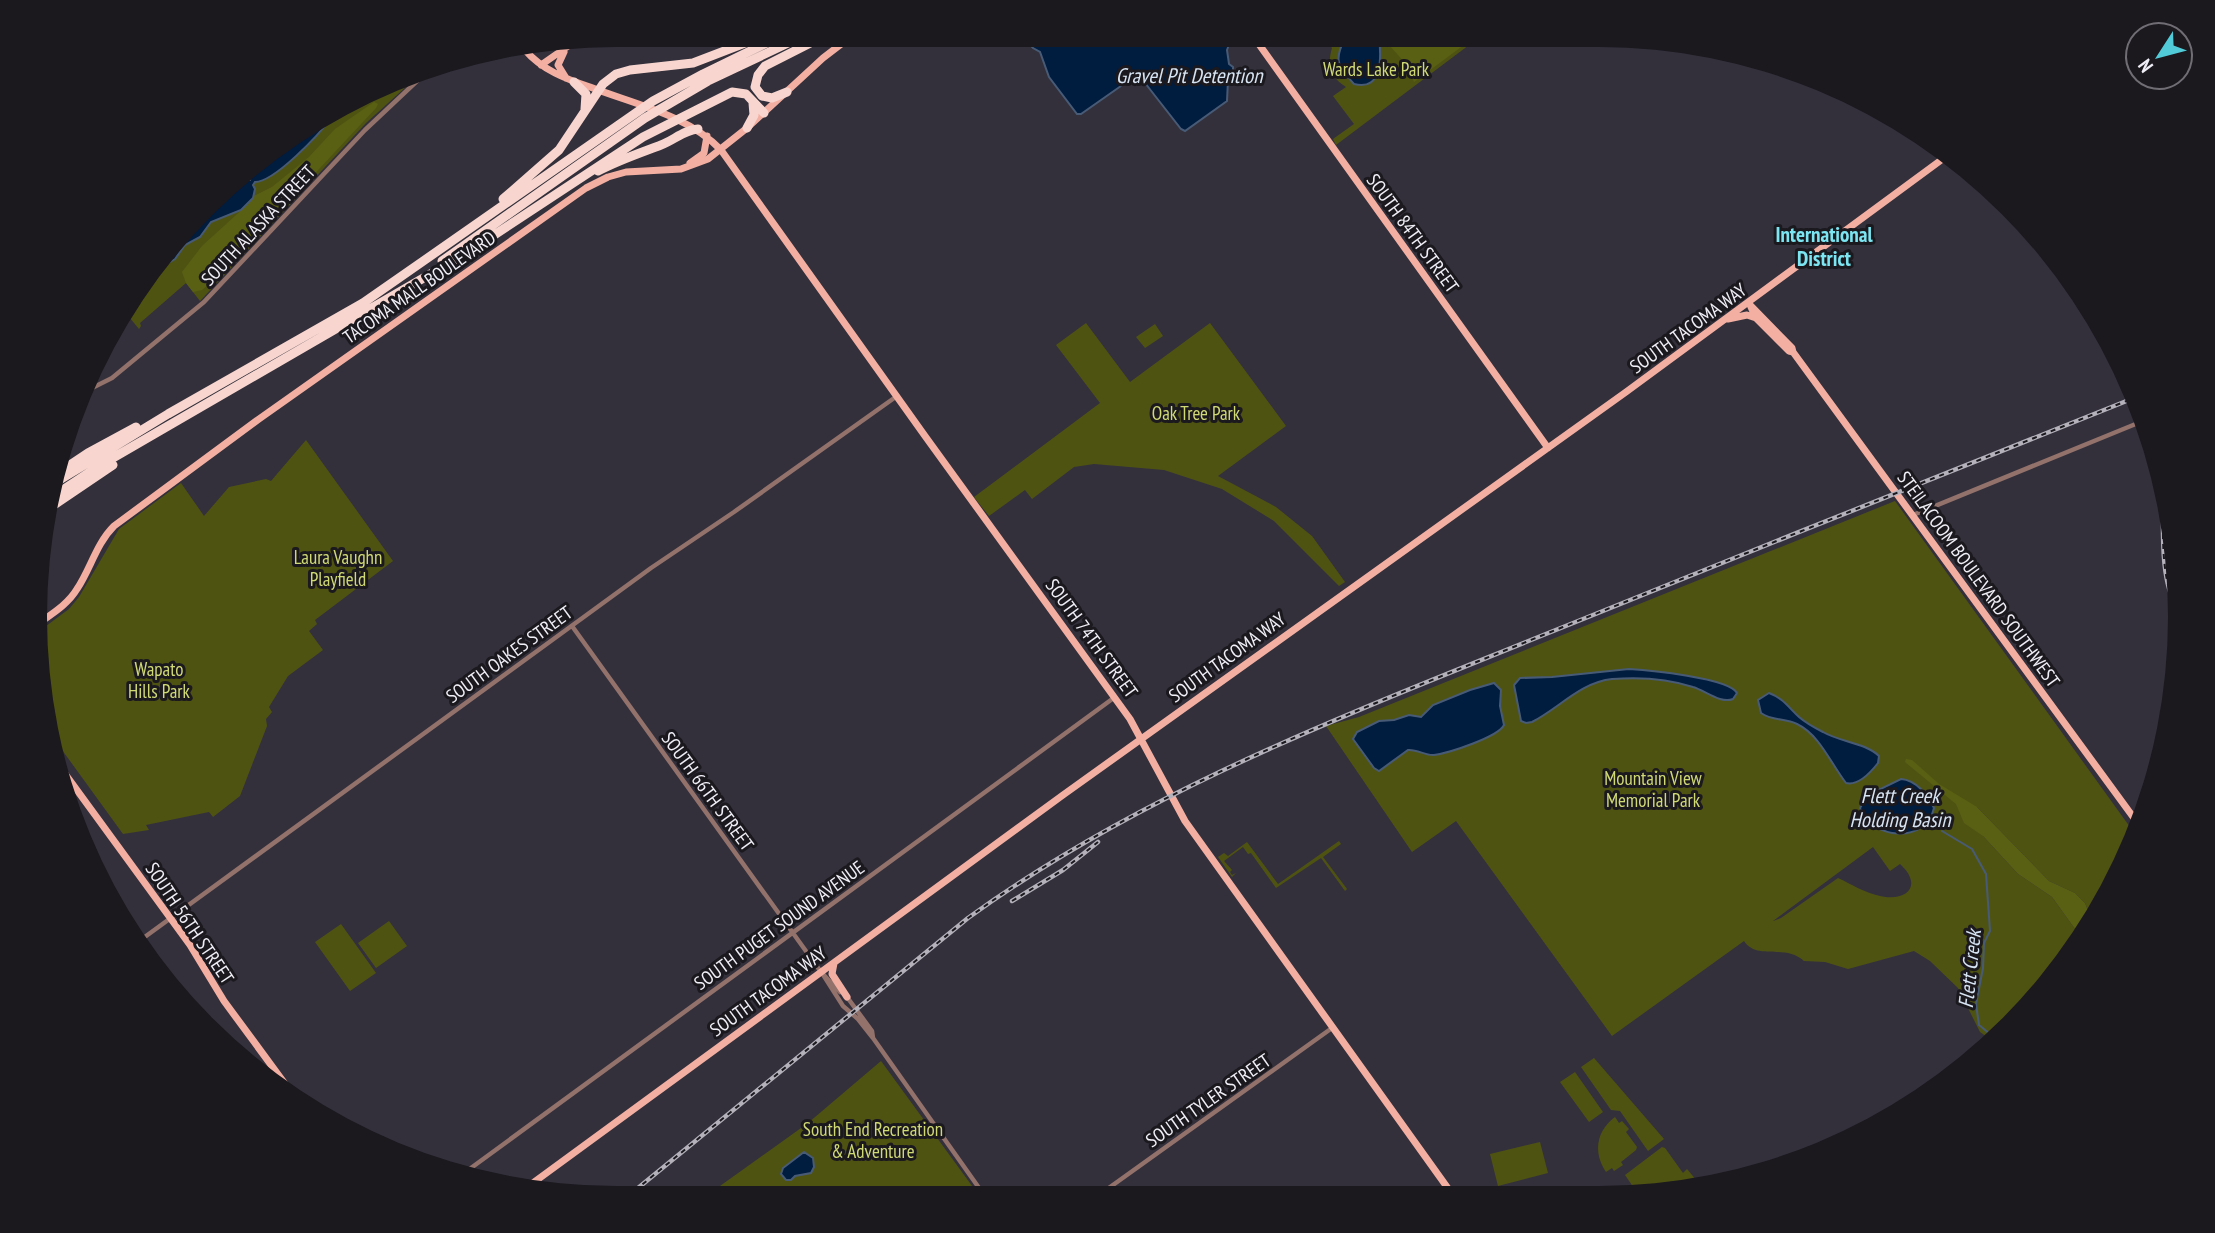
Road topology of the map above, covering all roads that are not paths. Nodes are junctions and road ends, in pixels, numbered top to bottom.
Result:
1 (735, 47) edge
2 (758, 47) edge
3 (780, 47) edge
4 (803, 47) edge
5 (837, 47) edge
6 (1261, 47) edge
7 (568, 49) edge
8 (564, 50) edge
9 (529, 54) edge
10 (541, 65) junction
11 (570, 80) junction
12 (412, 86) edge
13 (755, 87) junction
14 (599, 91) junction
15 (787, 92) junction
16 (750, 98) junction
17 (766, 111) junction
18 (579, 122) junction
19 (747, 128) junction
20 (698, 129) junction
21 (707, 136) junction
22 (721, 150) junction
23 (1940, 161) edge
24 (681, 169) junction
25 (542, 204) junction
26 (452, 242) junction
27 (1748, 303) junction
28 (368, 311) junction
29 (1756, 318) junction
30 (1724, 320) junction
31 (1793, 352) junction
32 (243, 384) junction
33 (97, 385) edge
34 (897, 396) junction
35 (168, 414) junction
36 (2134, 425) edge
37 (1548, 448) junction
38 (67, 467) edge
39 (65, 477) edge
40 (62, 491) edge
41 (58, 504) edge
42 (1913, 515) junction
43 (47, 616) edge
44 (572, 626) junction
45 (1115, 697) junction
46 (1142, 737) junction
47 (73, 785) edge
48 (2132, 815) edge
49 (170, 919) junction
50 (793, 933) junction
51 (146, 936) edge
52 (834, 963) junction
53 (821, 972) junction
54 (847, 997) junction
55 (1333, 1028) junction
56 (873, 1038) junction
57 (279, 1074) edge
58 (473, 1167) edge
59 (537, 1180) edge
60 (978, 1186) edge
61 (1113, 1186) edge
62 (1446, 1186) edge

1 - 14 highway
2 - 26 highway
3 - 28 highway
4 - 13 highway
5 - 15 main road, TACOMA MALL BOULEVARD
6 - 37 main road, SOUTH 84TH STREET
7 - 11 main road
8 - 10 main road
9 - 10 main road, SOUTH 74TH STREET
10 - 11 main road, SOUTH 74TH STREET
11 - 14 main road, SOUTH 74TH STREET
11 - 18 highway
12 - 33 street, SOUTH ALASKA STREET
13 - 15 highway
13 - 17 highway
14 - 18 highway
14 - 20 main road, SOUTH 74TH STREET
15 - 17 main road, TACOMA MALL BOULEVARD
16 - 17 highway
16 - 19 highway
16 - 25 highway
17 - 19 main road, TACOMA MALL BOULEVARD
18 - 26 highway
19 - 22 main road, TACOMA MALL BOULEVARD
20 - 21 main road, SOUTH 74TH STREET
20 - 25 highway
21 - 22 main road, SOUTH 74TH STREET
21 - 24 main road
22 - 24 main road, TACOMA MALL BOULEVARD
22 - 34 main road, SOUTH 74TH STREET
23 - 27 main road, SOUTH TACOMA WAY
24 - 43 main road, TACOMA MALL BOULEVARD
25 - 28 highway
26 - 35 highway
27 - 29 main road, STEILACOOM BOULEVARD SOUTHWEST
27 - 30 main road, SOUTH TACOMA WAY
27 - 31 main road, STEILACOOM BOULEVARD SOUTHWEST
28 - 32 highway
29 - 30 main road
29 - 31 main road, STEILACOOM BOULEVARD SOUTHWEST
30 - 37 main road, SOUTH TACOMA WAY
31 - 42 main road, STEILACOOM BOULEVARD SOUTHWEST
32 - 40 highway
32 - 41 highway
34 - 44 street, SOUTH OAKES STREET
34 - 45 main road, SOUTH 74TH STREET
35 - 38 highway
35 - 39 highway
36 - 42 street
37 - 46 main road, SOUTH TACOMA WAY
42 - 48 main road, STEILACOOM BOULEVARD SOUTHWEST
44 - 49 street, SOUTH OAKES STREET
44 - 50 street, SOUTH 66TH STREET
45 - 46 main road, SOUTH 74TH STREET
45 - 50 street, SOUTH PUGET SOUND AVENUE
46 - 52 main road, SOUTH TACOMA WAY
46 - 55 main road, SOUTH 74TH STREET
47 - 49 main road, SOUTH 56TH STREET
49 - 51 street, SOUTH OAKES STREET
49 - 57 main road, SOUTH 56TH STREET
50 - 53 street, SOUTH 66TH STREET
50 - 58 street, SOUTH PUGET SOUND AVENUE
52 - 53 main road, SOUTH TACOMA WAY
52 - 54 main road
53 - 54 street, SOUTH 66TH STREET
53 - 56 street, SOUTH 66TH STREET
53 - 59 main road, SOUTH TACOMA WAY
54 - 56 street, SOUTH 66TH STREET
55 - 61 street, SOUTH TYLER STREET
55 - 62 main road, SOUTH 74TH STREET
56 - 60 street, SOUTH 66TH STREET

